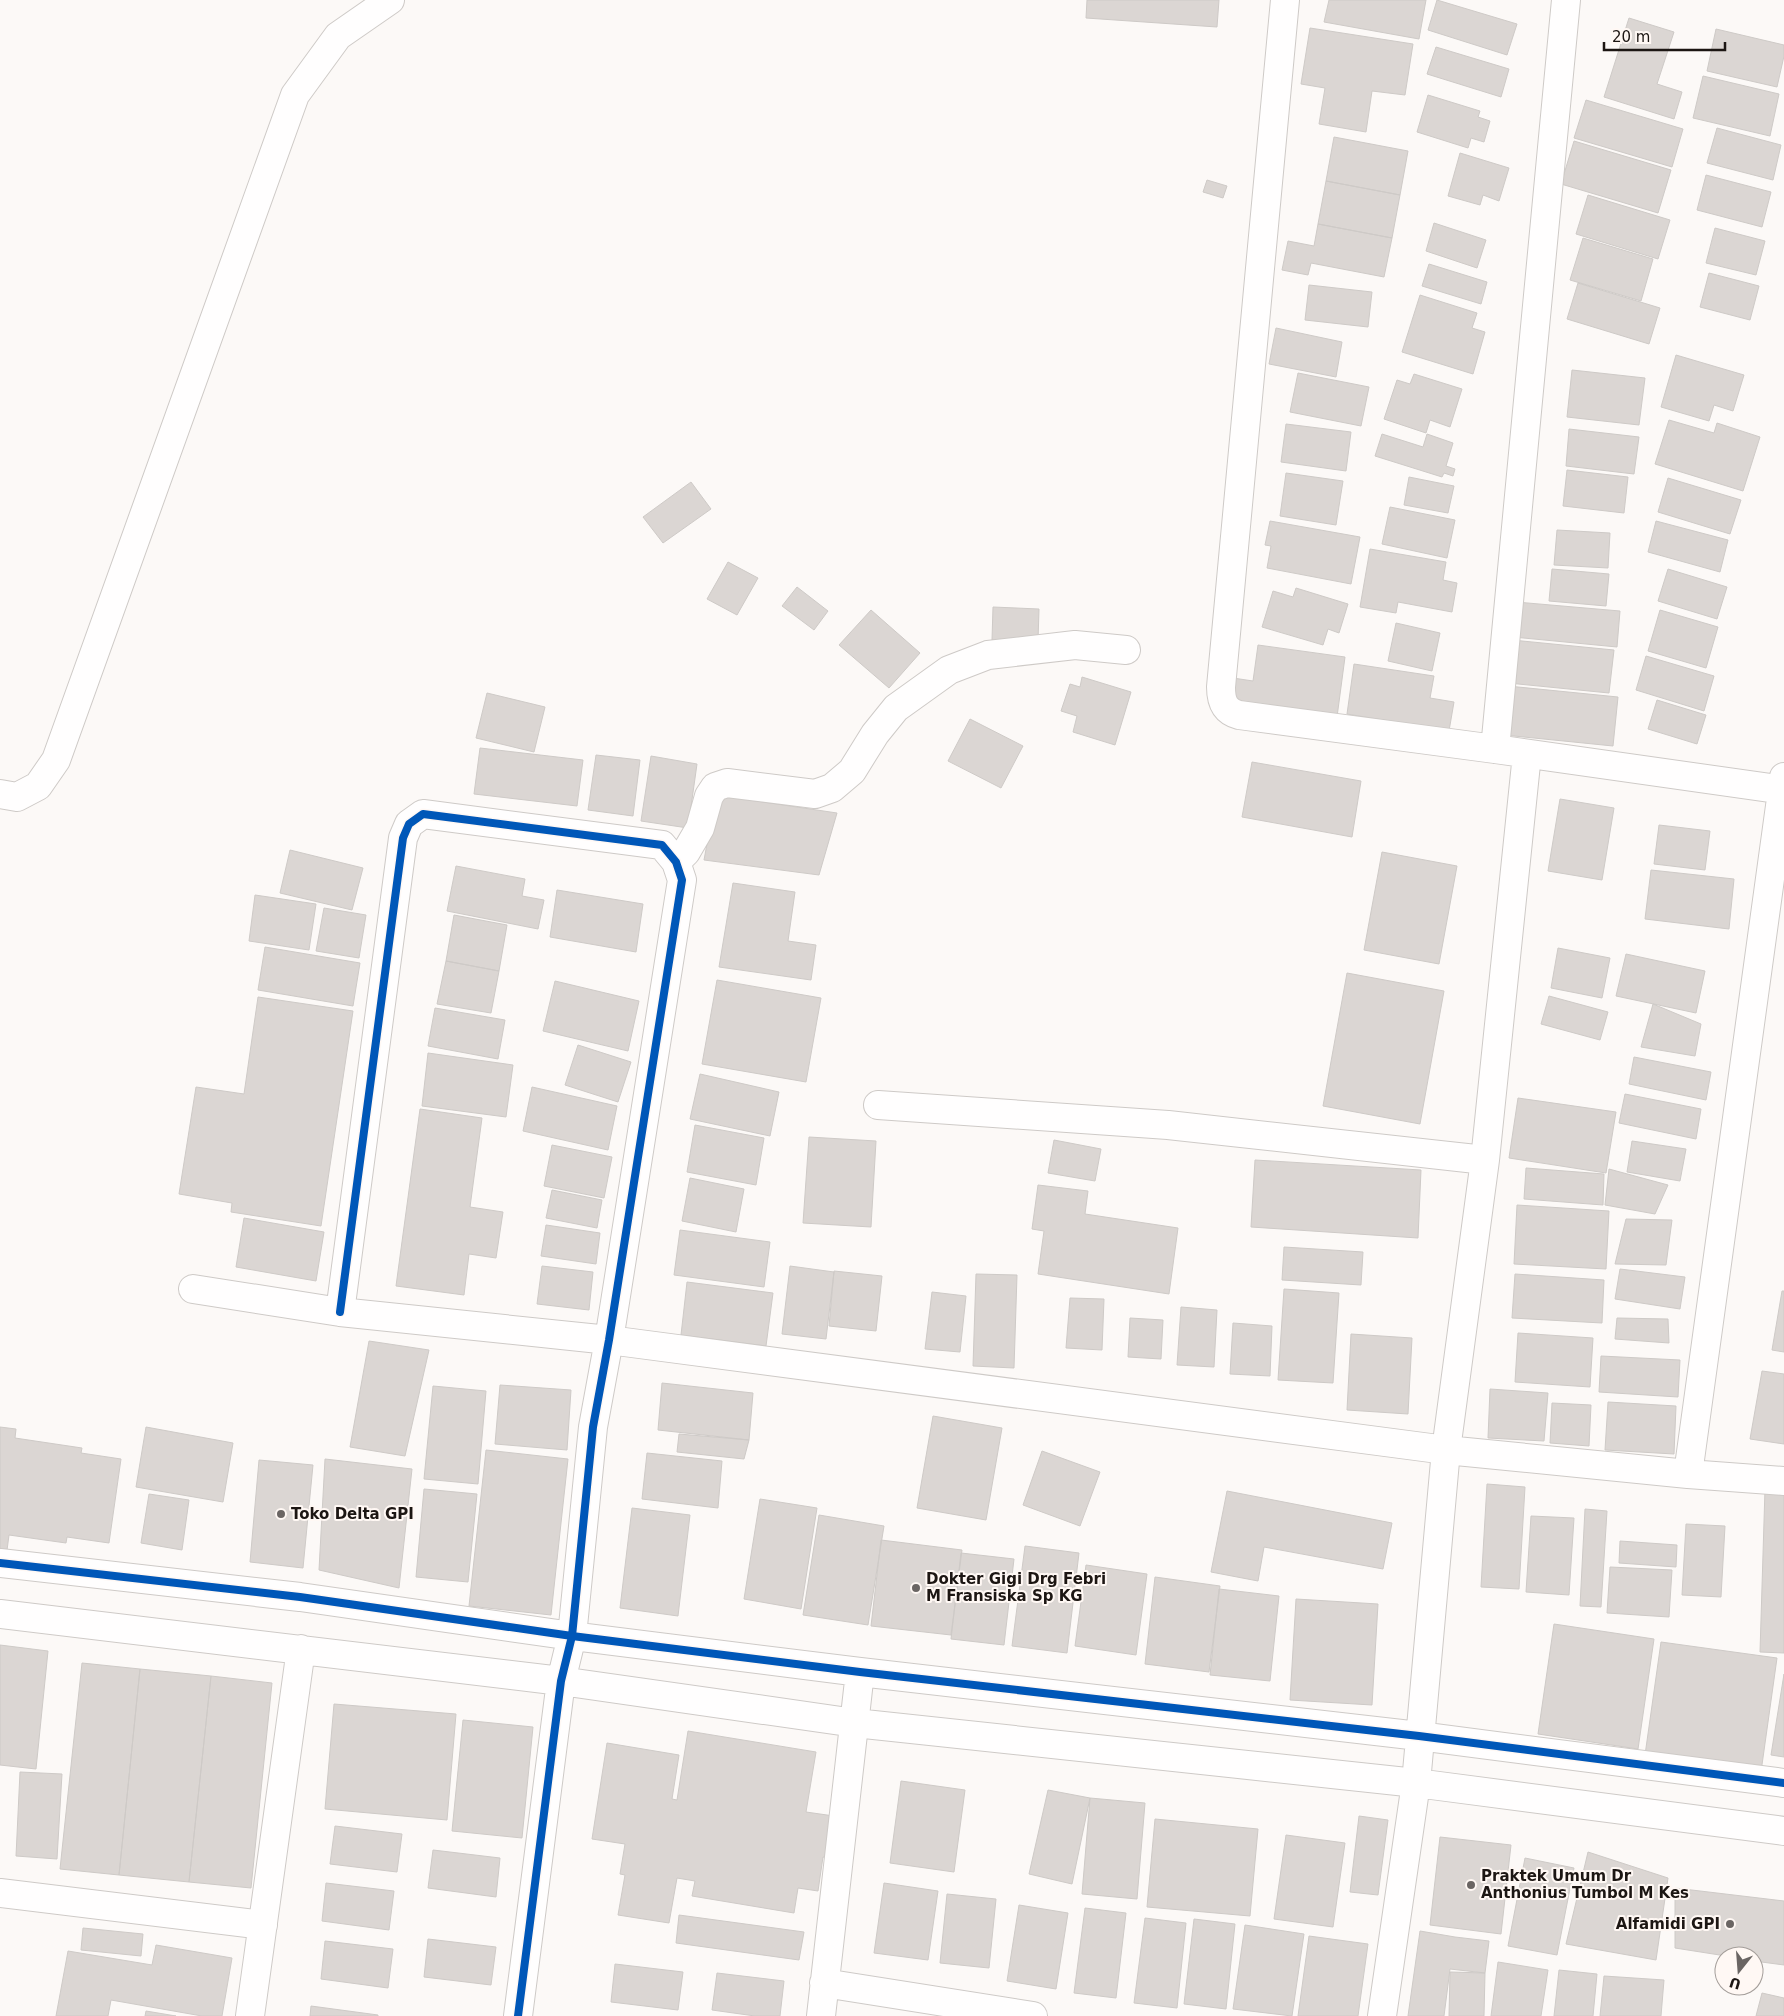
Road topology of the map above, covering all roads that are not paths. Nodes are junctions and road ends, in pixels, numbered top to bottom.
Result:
1 (390, 0) edge
2 (1285, 0) edge
3 (1566, 0) edge
4 (1126, 650) dead end
5 (1495, 749) junction
6 (1527, 754) junction
7 (1784, 786) edge
8 (0, 794) edge
9 (676, 862) junction
10 (878, 1105) dead end
11 (1485, 1160) junction
12 (193, 1289) dead end
13 (340, 1312) junction
14 (609, 1340) junction
15 (1446, 1450) junction
16 (1688, 1474) junction
17 (1784, 1481) edge
18 (0, 1563) edge
19 (0, 1614) edge
20 (572, 1636) junction
21 (300, 1649) junction
22 (860, 1672) junction
23 (561, 1682) junction
24 (855, 1723) junction
25 (1419, 1736) junction
26 (1784, 1782) edge
27 (1416, 1783) junction
28 (1784, 1831) edge
29 (0, 1893) edge
30 (263, 1925) junction
31 (824, 1983) junction
32 (250, 2016) edge
33 (518, 2016) edge
34 (820, 2016) edge
35 (1032, 2016) edge
36 (1382, 2016) edge

1 - 8 street
2 - 5 street
3 - 5 street
4 - 9 street
5 - 6 street
6 - 7 street
6 - 11 street
7 - 16 street
9 - 13 street
9 - 14 street
10 - 11 street
11 - 15 street
12 - 13 street
13 - 14 street
14 - 15 street
14 - 20 street
15 - 16 street
15 - 25 street
16 - 17 street
18 - 20 street
19 - 21 street
20 - 22 street
20 - 23 street
21 - 23 street
21 - 30 street
22 - 24 street
22 - 25 street
23 - 24 street
23 - 33 street
24 - 27 street
24 - 31 street
25 - 26 street
25 - 27 street
27 - 28 street
27 - 36 street
29 - 30 street
30 - 32 street
31 - 34 street
31 - 35 street

